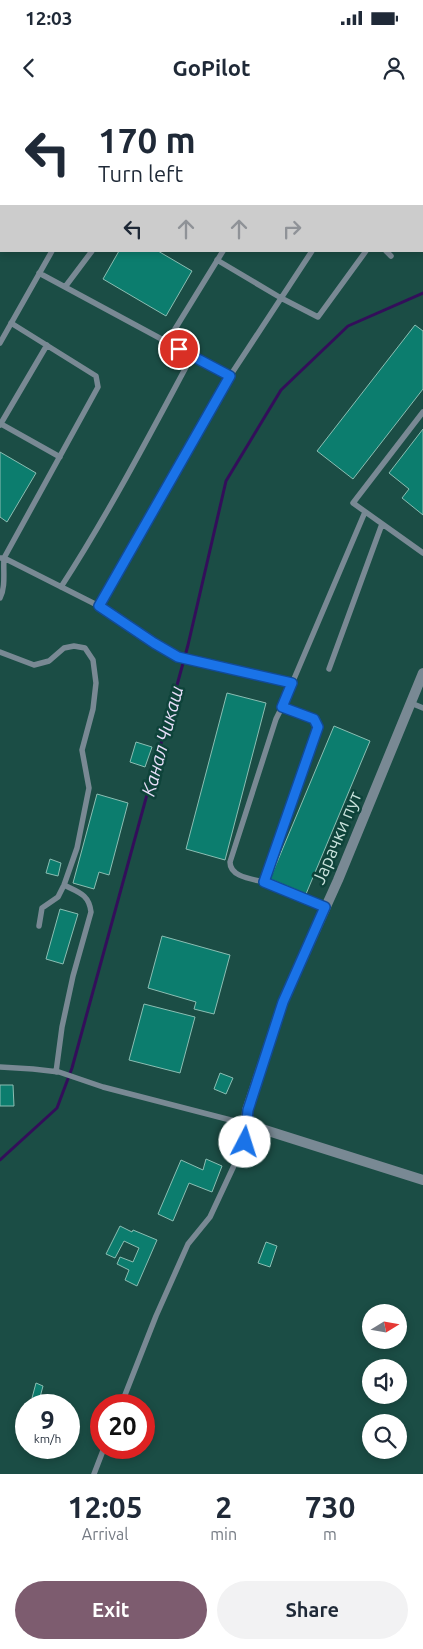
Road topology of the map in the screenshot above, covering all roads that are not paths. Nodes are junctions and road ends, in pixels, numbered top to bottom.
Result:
1 (51, 252) edge
2 (91, 252) edge
3 (222, 252) edge
4 (311, 252) edge
5 (365, 252) edge
6 (387, 252) edge
7 (392, 256) dead end
8 (217, 260) junction
9 (39, 273) junction
10 (65, 287) junction
11 (281, 298) junction
12 (11, 323) junction
13 (166, 342) junction
14 (0, 343) edge
15 (47, 346) junction
16 (192, 356) junction
17 (230, 376) junction
18 (423, 412) edge
19 (1, 424) edge
20 (60, 457) junction
21 (366, 512) junction
22 (382, 524) junction
23 (423, 553) edge
24 (2, 558) edge
25 (61, 587) junction
26 (0, 598) edge
27 (99, 606) junction
28 (0, 652) edge
29 (329, 669) dead end
30 (423, 673) edge
31 (292, 683) junction
32 (411, 703) junction
33 (282, 707) junction
34 (423, 708) edge
35 (264, 882) junction
36 (64, 885) junction
37 (325, 907) junction
38 (39, 926) dead end
39 (0, 1067) edge
40 (57, 1072) junction
41 (246, 1124) junction
42 (423, 1180) edge
43 (125, 1394) edge
44 (100, 1459) edge
45 (94, 1474) edge

1 - 9 lane
2 - 10 lane
3 - 8 lane
4 - 11 lane
5 - 11 lane
6 - 7 lane
8 - 11 lane
8 - 13 lane
9 - 10 lane
9 - 12 lane
10 - 13 lane
11 - 17 lane
12 - 14 lane
12 - 15 lane
13 - 16 lane
15 - 19 lane
15 - 20 lane
16 - 17 lane
16 - 25 lane
17 - 27 lane
18 - 21 lane
19 - 20 lane
20 - 24 lane
21 - 22 lane
21 - 31 lane
22 - 23 lane
22 - 29 lane
24 - 25 lane
24 - 26 lane
25 - 27 lane
27 - 31 lane
28 - 36 lane
30 - 32 street, Јарачки пут
31 - 33 lane
32 - 34 lane
32 - 37 street, Јарачки пут
33 - 35 lane
33 - 35 lane
35 - 37 lane
36 - 38 lane
36 - 40 lane
37 - 41 street, Јарачки пут
39 - 40 lane
40 - 41 lane
41 - 42 street
41 - 43 lane
44 - 45 lane

